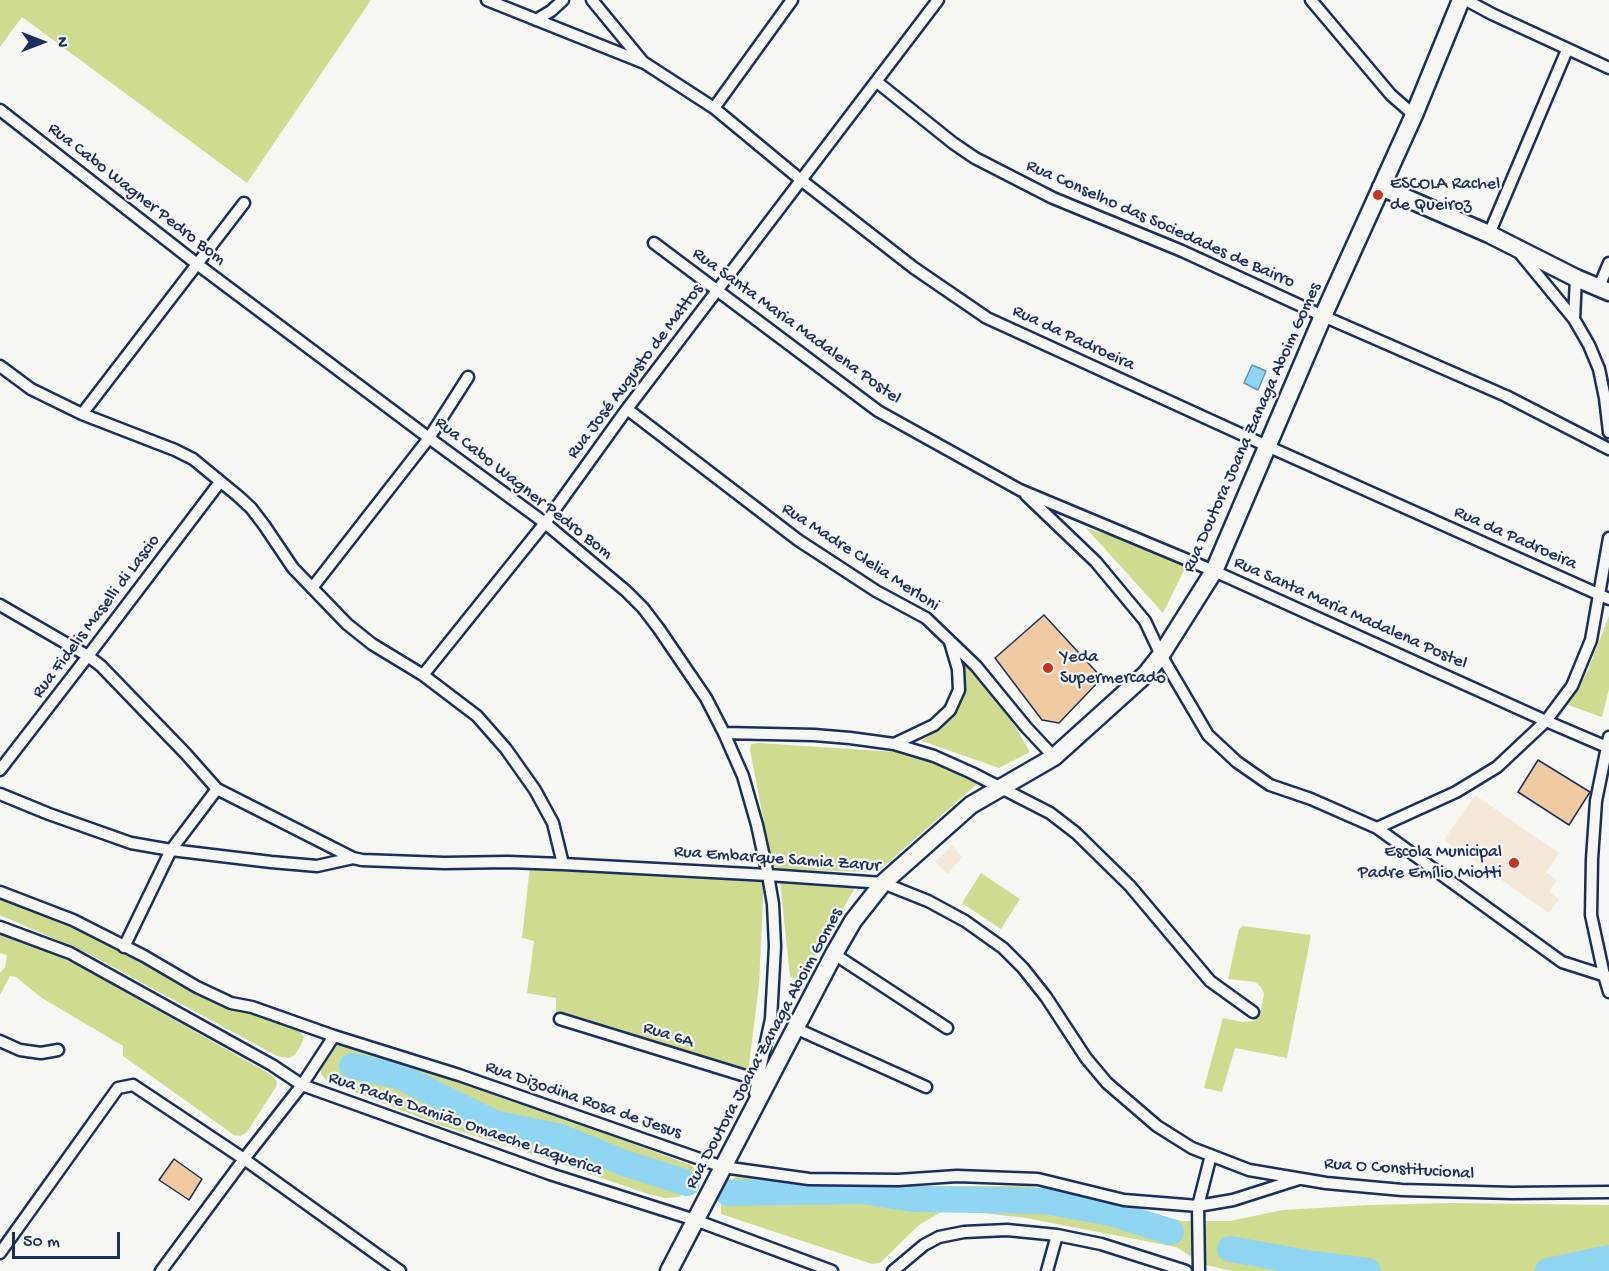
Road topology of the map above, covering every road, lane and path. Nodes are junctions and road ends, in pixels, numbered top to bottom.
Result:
1 (487, 0) edge
2 (563, 0) edge
3 (592, 0) edge
4 (792, 0) edge
5 (938, 0) edge
6 (1311, 0) edge
7 (1461, 0) edge
8 (1466, 0) edge
9 (536, 20) junction
10 (1567, 50) junction
11 (643, 62) junction
12 (1609, 68) edge
13 (877, 82) junction
14 (714, 108) junction
15 (0, 110) edge
16 (1414, 115) junction
17 (801, 180) junction
18 (1381, 187) junction
19 (244, 203) dead end
20 (1489, 234) junction
21 (654, 243) dead end
22 (1514, 246) junction
23 (1609, 263) edge
24 (197, 264) junction
25 (1576, 278) junction
26 (1604, 289) edge
27 (717, 291) junction
28 (1323, 316) junction
29 (1574, 319) junction
30 (0, 366) edge
31 (468, 377) dead end
32 (627, 409) junction
33 (82, 414) junction
34 (1609, 432) edge
35 (429, 438) junction
36 (1267, 446) junction
37 (1609, 448) edge
38 (219, 482) junction
39 (1020, 490) junction
40 (545, 523) junction
41 (1609, 538) edge
42 (1214, 571) junction
43 (312, 588) junction
44 (1604, 596) edge
45 (0, 605) edge
46 (949, 638) junction
47 (1161, 655) junction
48 (88, 656) junction
49 (423, 675) junction
50 (1546, 721) junction
51 (724, 733) junction
52 (894, 744) junction
53 (1608, 744) edge
54 (1054, 757) junction
55 (0, 771) edge
56 (1000, 788) junction
57 (217, 789) junction
58 (0, 794) edge
59 (1377, 828) junction
60 (171, 850) junction
61 (357, 859) junction
62 (563, 864) junction
63 (768, 875) junction
64 (884, 883) junction
65 (0, 892) edge
66 (0, 927) edge
67 (124, 946) junction
68 (834, 954) junction
69 (1606, 976) edge
70 (1609, 992) edge
71 (1253, 1011) dead end
72 (560, 1019) dead end
73 (795, 1028) junction
74 (947, 1028) dead end
75 (334, 1036) junction
76 (0, 1041) edge
77 (58, 1050) dead end
78 (764, 1081) junction
79 (302, 1085) junction
80 (926, 1087) dead end
81 (1192, 1148) joint
82 (1211, 1155) junction
83 (244, 1159) junction
84 (723, 1167) junction
85 (1300, 1179) junction
86 (1609, 1192) edge
87 (1198, 1206) junction
88 (696, 1220) junction
89 (1057, 1235) junction
90 (0, 1253) edge
91 (1172, 1269) edge
92 (161, 1271) edge
93 (400, 1271) edge
94 (669, 1271) edge
95 (829, 1271) edge
96 (893, 1271) edge
97 (1047, 1271) edge
98 (1186, 1271) edge
99 (1199, 1271) edge

1 - 9 street
2 - 9 street
3 - 11 street, Rua da Padroeira
4 - 14 street
5 - 13 street, Rua José Augusto de Mattos
6 - 16 street
7 - 16 street, Rua Doutora Joana Zanaga Aboim Gomes
8 - 10 street
9 - 11 street
10 - 12 street
10 - 20 street
11 - 14 street, Rua da Padroeira
13 - 17 street, Rua José Augusto de Mattos
13 - 28 street, Rua Conselho das Sociedades de Bairro
14 - 17 street, Rua da Padroeira
15 - 24 street, Rua Cabo Wagner Pedro Bom
16 - 18 street, Rua Doutora Joana Zanaga Aboim Gomes
17 - 27 street, Rua José Augusto de Mattos
17 - 36 street, Rua da Padroeira
18 - 20 street
18 - 28 street, Rua Doutora Joana Zanaga Aboim Gomes
19 - 24 street
20 - 22 street
21 - 27 street, Rua Santa Maria Madalena Postel
22 - 25 street
22 - 29 street
23 - 26 street
24 - 33 street
24 - 35 street, Rua Cabo Wagner Pedro Bom
25 - 26 street
25 - 29 street
27 - 32 street, Rua José Augusto de Mattos
27 - 39 street, Rua Santa Maria Madalena Postel
28 - 36 street, Rua Doutora Joana Zanaga Aboim Gomes
28 - 37 street, Rua Conselho das Sociedades de Bairro
29 - 34 street
30 - 33 street
31 - 35 street
32 - 40 street, Rua José Augusto de Mattos
32 - 46 street, Rua Madre Clelia Merloni
33 - 38 street
35 - 40 street, Rua Cabo Wagner Pedro Bom
35 - 43 street
36 - 42 street, Rua Doutora Joana Zanaga Aboim Gomes
36 - 44 street, Rua da Padroeira
38 - 43 street
38 - 48 street, Rua Fidelis Maselli di Lascio
39 - 42 street, Rua Santa Maria Madalena Postel
39 - 47 street
40 - 49 street, Rua José Augusto de Mattos
40 - 51 street, Rua Cabo Wagner Pedro Bom
41 - 44 street
42 - 47 street, Rua Doutora Joana Zanaga Aboim Gomes
42 - 50 street, Rua Santa Maria Madalena Postel
43 - 49 street
44 - 50 street
45 - 48 street
46 - 52 street
46 - 54 street, Rua Madre Clelia Merloni
47 - 54 street, Rua Doutora Joana Zanaga Aboim Gomes
47 - 59 street
48 - 55 street, Rua Fidelis Maselli di Lascio
48 - 57 street
49 - 62 street
50 - 53 street, Rua Santa Maria Madalena Postel
50 - 59 street
51 - 52 street
51 - 63 street, Rua Cabo Wagner Pedro Bom
52 - 56 street
53 - 69 street
54 - 56 street, Rua Doutora Joana Zanaga Aboim Gomes
56 - 64 street, Rua Doutora Joana Zanaga Aboim Gomes
56 - 71 street
57 - 60 street
57 - 61 street
58 - 60 street
59 - 69 street
60 - 61 street
60 - 67 street
61 - 62 street, Rua Embarque Samia Zarur
62 - 63 street, Rua Embarque Samia Zarur
63 - 64 street, Rua Embarque Samia Zarur
63 - 78 street, Rua Cabo Wagner Pedro Bom
64 - 68 street, Rua Doutora Joana Zanaga Aboim Gomes
64 - 81 street, Rua Embarque Samia Zarur
65 - 67 street, Rua Dizodina Rosa de Jesus
66 - 79 street
67 - 75 street, Rua Dizodina Rosa de Jesus
68 - 73 street, Rua Doutora Joana Zanaga Aboim Gomes
68 - 74 street
69 - 70 street
72 - 78 street, Rua 6A
73 - 78 street, Rua Doutora Joana Zanaga Aboim Gomes
73 - 80 street
75 - 79 street
75 - 84 street, Rua Dizodina Rosa de Jesus
76 - 77 street
78 - 84 street, Rua Doutora Joana Zanaga Aboim Gomes
79 - 83 street, Rua Padre Damião Omaeche Laquerica
79 - 88 street, Rua Padre Damião Omaeche Laquerica
81 - 82 street, Rua O Constitucional
82 - 85 street, Rua O Constitucional
82 - 87 street
83 - 90 street
83 - 92 street, Rua Padre Damião Omaeche Laquerica
83 - 93 street
84 - 87 street, Rua Dizodina Rosa de Jesus
84 - 88 street, Rua Doutora Joana Zanaga Aboim Gomes
85 - 86 street, Rua O Constitucional
85 - 87 street, Rua Dizodina Rosa de Jesus
87 - 99 street
88 - 94 street, Rua Doutora Joana Zanaga Aboim Gomes
88 - 95 street, Rua Padre Damião Omaeche Laquerica
89 - 91 street
89 - 96 street
89 - 97 street
91 - 98 street

